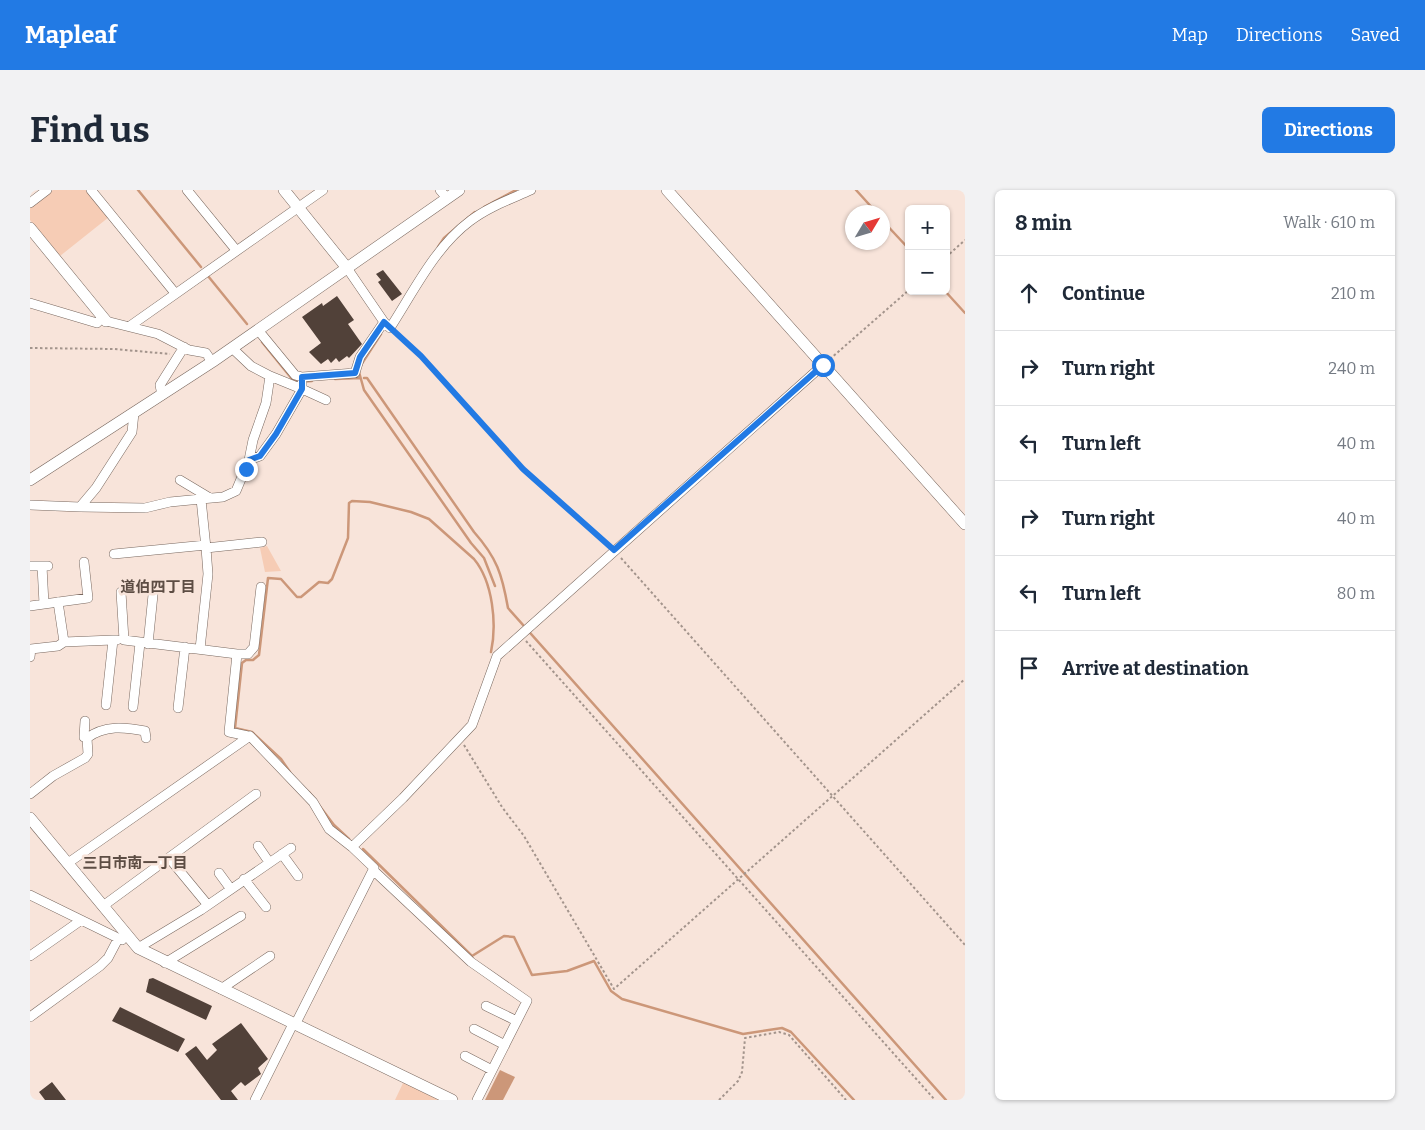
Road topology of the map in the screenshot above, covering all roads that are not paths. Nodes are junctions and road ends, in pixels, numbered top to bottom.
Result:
1 (47, 190) edge
2 (91, 190) edge
3 (187, 190) edge
4 (284, 190) edge
5 (323, 190) edge
6 (459, 190) edge
7 (531, 190) edge
8 (667, 190) edge
9 (443, 194) edge
10 (30, 203) edge
11 (299, 208) junction
12 (30, 228) edge
13 (236, 250) junction
14 (347, 268) junction
15 (175, 293) junction
16 (30, 303) edge
17 (104, 319) junction
18 (387, 325) junction
19 (130, 326) junction
20 (258, 330) junction
21 (232, 348) junction
22 (182, 351) junction
23 (212, 362) junction
24 (823, 365) junction
25 (270, 376) junction
26 (302, 377) junction
27 (302, 388) junction
28 (162, 395) junction
29 (326, 400) dead end
30 (134, 413) junction
31 (249, 460) junction
32 (30, 480) edge
33 (180, 480) dead end
34 (205, 499) junction
35 (30, 505) edge
36 (80, 508) junction
37 (965, 524) edge
38 (262, 542) dead end
39 (206, 546) junction
40 (114, 554) dead end
41 (84, 562) dead end
42 (30, 566) edge
43 (154, 585) dead end
44 (261, 587) dead end
45 (121, 592) dead end
46 (58, 602) junction
47 (44, 604) junction
48 (30, 606) edge
49 (113, 640) junction
50 (124, 640) junction
51 (64, 642) junction
52 (144, 643) junction
53 (185, 647) junction
54 (200, 649) junction
55 (237, 654) junction
56 (30, 657) edge
57 (106, 705) dead end
58 (133, 706) dead end
59 (178, 708) dead end
60 (85, 721) dead end
61 (248, 736) junction
62 (87, 738) junction
63 (146, 738) dead end
64 (30, 794) edge
65 (256, 794) dead end
66 (30, 818) edge
67 (258, 846) dead end
68 (352, 847) junction
69 (291, 848) dead end
70 (282, 854) junction
71 (169, 858) junction
72 (269, 862) junction
73 (68, 863) junction
74 (373, 870) junction
75 (219, 873) dead end
76 (298, 876) dead end
77 (244, 879) junction
78 (230, 888) junction
79 (30, 894) edge
80 (207, 904) junction
81 (103, 906) junction
82 (266, 907) dead end
83 (241, 916) dead end
84 (80, 921) junction
85 (118, 940) junction
86 (134, 944) junction
87 (30, 956) edge
88 (270, 956) dead end
89 (165, 963) junction
90 (221, 990) junction
91 (486, 1006) dead end
92 (30, 1016) edge
93 (517, 1021) junction
94 (294, 1025) junction
95 (474, 1029) dead end
96 (505, 1045) junction
97 (465, 1056) dead end
98 (492, 1070) junction
99 (255, 1100) edge
100 (452, 1100) edge
101 (477, 1100) edge

1 - 10 street
2 - 15 street
3 - 13 street
4 - 11 street
5 - 11 street
6 - 9 street
7 - 18 street
8 - 24 street
9 - 14 street
11 - 13 street
11 - 14 street
12 - 17 street
13 - 15 street
14 - 18 street
14 - 20 street
15 - 19 street
16 - 17 street
17 - 19 street
18 - 26 street
19 - 22 street
20 - 21 street
20 - 26 street
21 - 23 street
21 - 25 street
22 - 23 street
22 - 28 street
23 - 28 street
24 - 37 street
24 - 68 street
25 - 27 street
25 - 31 street
26 - 27 street
27 - 29 street
27 - 31 street
28 - 30 street
30 - 32 street
30 - 36 street
31 - 34 street
33 - 34 street
34 - 36 street
34 - 39 street
35 - 36 street
38 - 39 street
39 - 40 street
39 - 54 street
41 - 46 street
42 - 47 street
43 - 52 street
44 - 55 street
45 - 50 street
46 - 47 street
46 - 51 street
47 - 48 street
49 - 50 street
49 - 51 street
49 - 57 street
50 - 52 street
51 - 56 street
52 - 53 street
52 - 58 street
53 - 54 street
53 - 59 street
54 - 55 street
55 - 61 street
60 - 62 street
61 - 68 street
61 - 73 street
62 - 63 street
62 - 64 street
65 - 71 street
66 - 73 street
67 - 72 street
68 - 74 street
69 - 70 street
70 - 72 street
70 - 76 street
71 - 80 street
71 - 81 street
72 - 77 street
73 - 81 street
74 - 93 street
74 - 94 street
75 - 78 street
77 - 78 street
77 - 82 street
78 - 80 street
79 - 84 street
80 - 86 street
81 - 86 street
83 - 89 street
84 - 85 street
84 - 87 street
85 - 86 street
85 - 92 street
86 - 89 street
88 - 90 street
89 - 90 street
90 - 94 street
91 - 93 street
93 - 96 street
94 - 99 street
94 - 100 street
95 - 96 street
96 - 98 street
97 - 98 street
98 - 101 street

